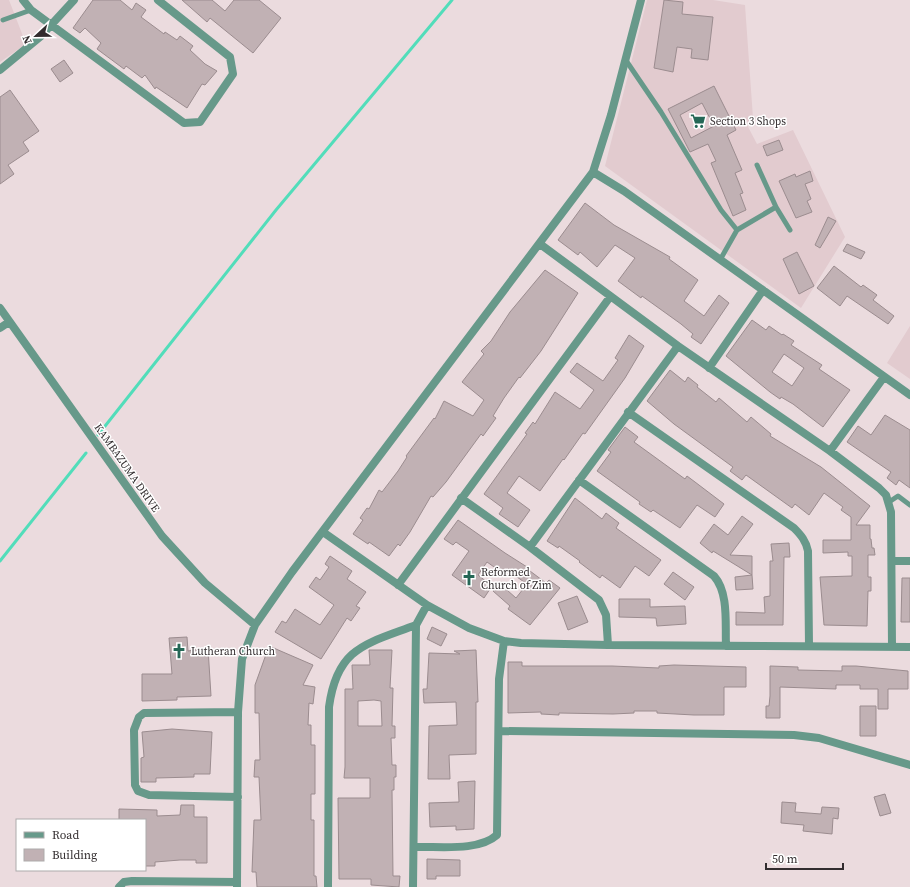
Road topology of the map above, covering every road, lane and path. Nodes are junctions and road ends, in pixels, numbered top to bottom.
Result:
1 (23, 0) edge
2 (74, 0) edge
3 (158, 0) edge
4 (641, 0) edge
5 (31, 10) junction
6 (3, 20) dead end
7 (52, 26) junction
8 (625, 59) junction
9 (0, 70) edge
10 (757, 165) dead end
11 (593, 172) junction
12 (776, 207) junction
13 (738, 230) junction
14 (790, 230) dead end
15 (540, 244) junction
16 (720, 260) junction
17 (762, 290) junction
18 (610, 297) junction
19 (0, 308) edge
20 (9, 322) junction
21 (0, 328) edge
22 (678, 346) junction
23 (709, 368) junction
24 (884, 377) junction
25 (910, 395) edge
26 (628, 412) junction
27 (830, 451) junction
28 (579, 480) junction
29 (461, 498) junction
30 (888, 502) junction
31 (910, 505) edge
32 (323, 532) junction
33 (530, 548) junction
34 (892, 561) junction
35 (910, 561) edge
36 (398, 585) junction
37 (427, 605) junction
38 (255, 624) junction
39 (416, 625) junction
40 (504, 641) junction
41 (608, 645) junction
42 (726, 646) junction
43 (809, 646) junction
44 (892, 647) junction
45 (910, 647) edge
46 (238, 712) junction
47 (499, 731) junction
48 (910, 765) edge
49 (238, 797) junction
50 (414, 847) junction
51 (237, 884) edge
52 (118, 887) edge
53 (328, 887) edge
54 (413, 887) edge

1 - 5 street
2 - 7 street
3 - 7 street
4 - 8 street
5 - 6 lane
5 - 7 street
7 - 9 street
8 - 11 street
8 - 13 lane
10 - 12 lane
11 - 15 street
11 - 16 street
12 - 13 lane
12 - 14 lane
13 - 16 lane
15 - 18 street
15 - 32 street
16 - 17 street
17 - 23 street
17 - 24 street
18 - 22 street
18 - 29 street
19 - 20 street, KAMBAZUMA DRIVE
20 - 21 street
20 - 38 street, KAMBAZUMA DRIVE
22 - 23 street
22 - 26 street
23 - 27 street
24 - 25 street
24 - 27 street
26 - 28 street
26 - 43 street
27 - 30 street
28 - 33 street
28 - 42 street
29 - 33 street
29 - 36 street
30 - 31 lane
30 - 34 street
32 - 36 street
32 - 38 street
33 - 41 street
34 - 35 street
34 - 44 street
36 - 37 street
37 - 39 street
37 - 40 street
38 - 46 street
39 - 50 street
39 - 53 street
40 - 41 street
40 - 47 street
41 - 42 street
42 - 43 street
43 - 44 street
44 - 45 street
46 - 49 street
46 - 49 street
47 - 48 street
47 - 50 street
49 - 51 street
50 - 54 street
51 - 52 street

